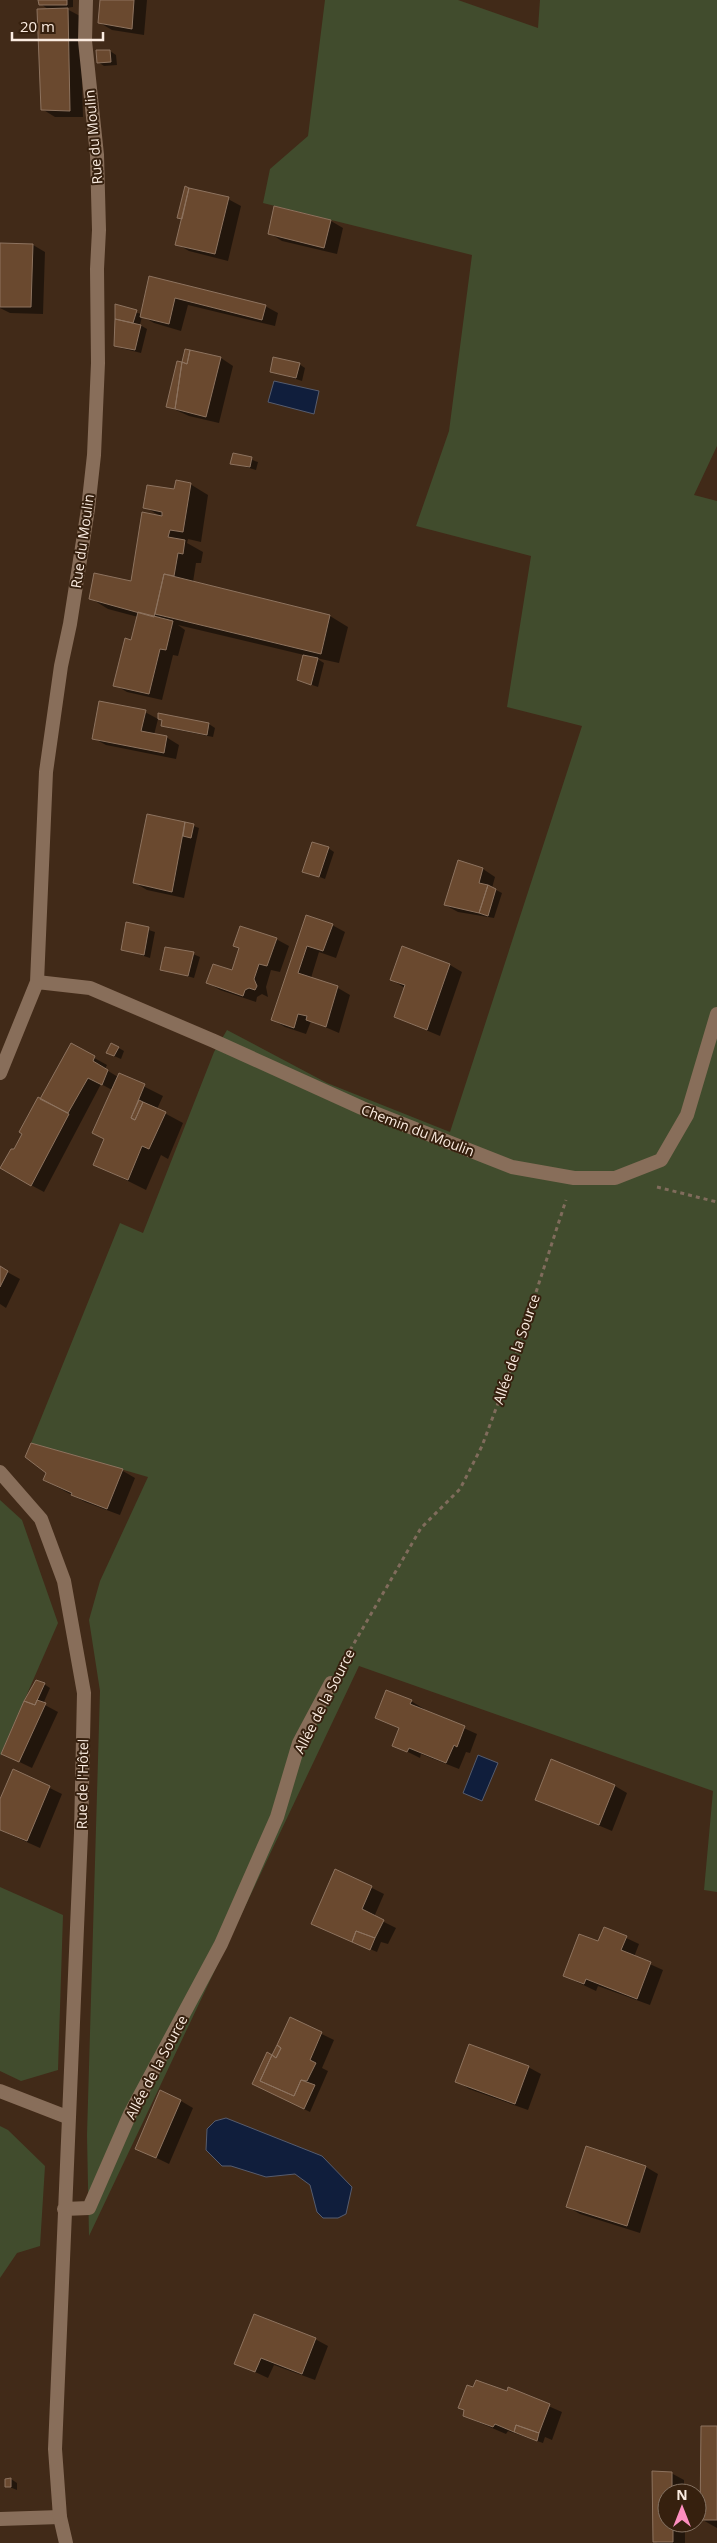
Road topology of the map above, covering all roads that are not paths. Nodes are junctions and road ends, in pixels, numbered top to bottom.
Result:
1 (86, 0) edge
2 (37, 982) junction
3 (717, 1014) edge
4 (0, 1073) edge
5 (0, 1472) edge
6 (331, 1683) road end
7 (0, 2091) edge
8 (67, 2117) junction
9 (64, 2209) junction
10 (60, 2517) junction
11 (0, 2519) edge
12 (66, 2543) edge

1 - 2 street, Rue du Moulin
2 - 3 street, Chemin du Moulin
2 - 4 street, Rue du Moulin
5 - 8 street, Rue de l'Hôtel
6 - 9 street, Allée de la Source
7 - 8 street
8 - 9 street, Rue de l'Hôtel
9 - 10 street, Rue de l'Hôtel
10 - 11 street
10 - 12 street, Rue de l'Hôtel

